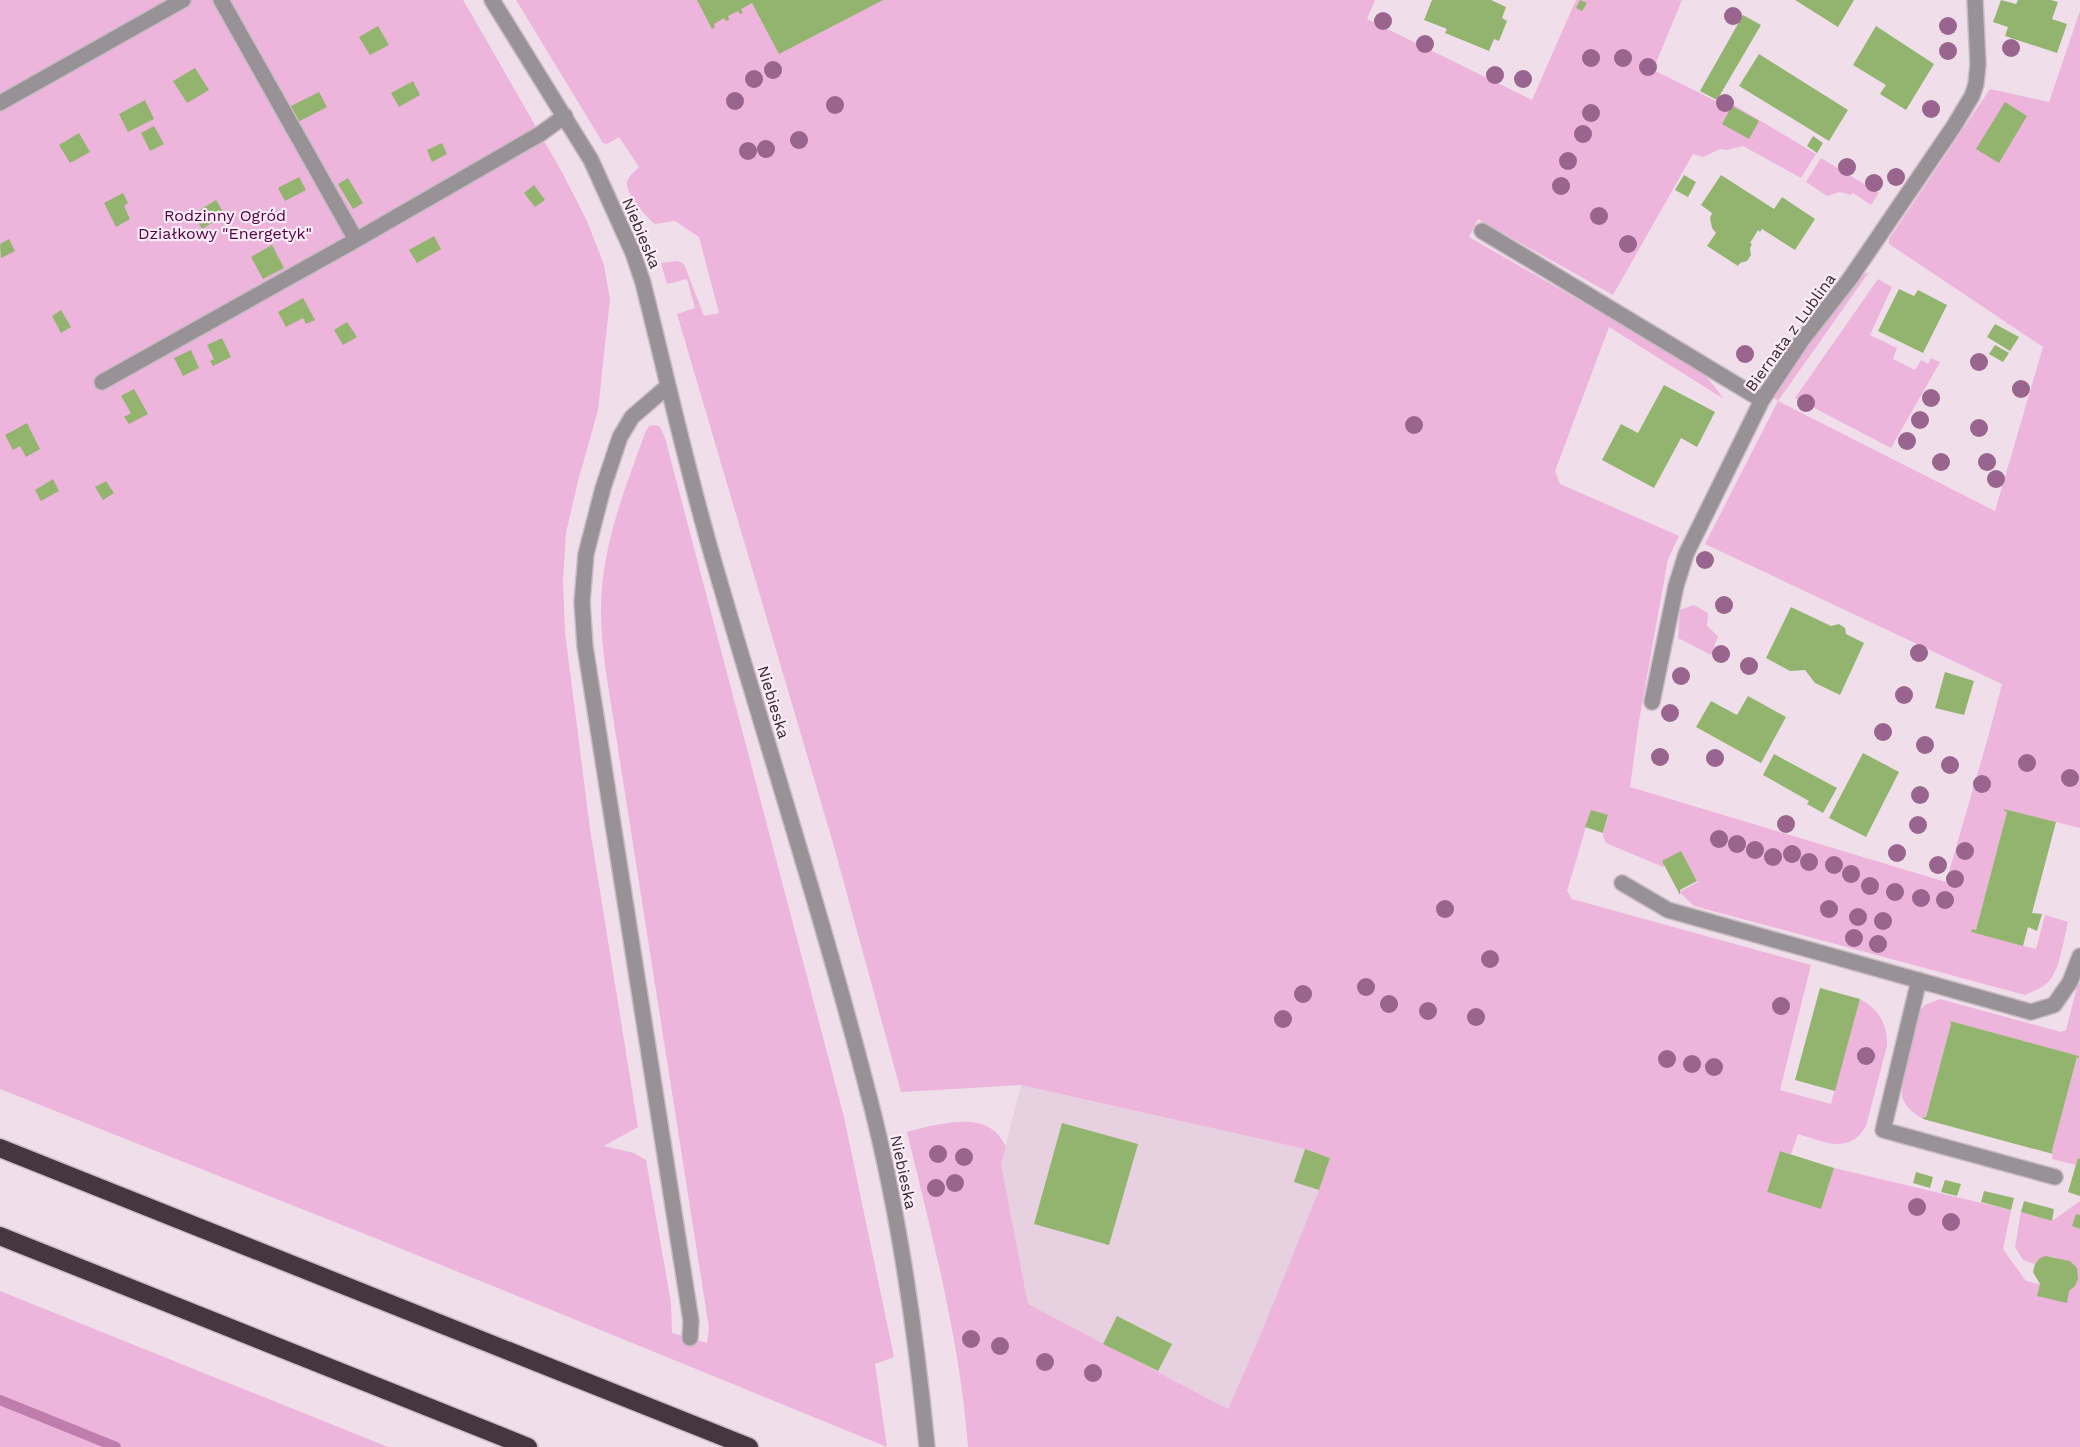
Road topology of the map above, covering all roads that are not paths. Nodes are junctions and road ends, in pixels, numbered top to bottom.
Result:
1 (183, 0) edge
2 (221, 0) edge
3 (492, 0) edge
4 (1975, 0) edge
5 (0, 103) edge
6 (565, 116) junction
7 (1482, 231) dead end
8 (356, 240) junction
9 (102, 382) dead end
10 (669, 386) junction
11 (1762, 400) junction
12 (1652, 702) dead end
13 (1622, 883) dead end
14 (2080, 957) edge
15 (1919, 980) junction
16 (0, 1148) edge
17 (2055, 1177) dead end
18 (0, 1236) edge
19 (690, 1338) dead end
20 (528, 1447) edge
21 (749, 1447) edge
22 (927, 1447) edge

1 - 5 street
2 - 8 street
3 - 6 street, Niebieska
4 - 11 street, Biernata z Lublina
6 - 8 street
6 - 10 street, Niebieska
7 - 11 street
8 - 9 street
10 - 19 street
10 - 22 street, Niebieska
11 - 12 street, Biernata z Lublina
13 - 15 street
14 - 15 street
15 - 17 street
16 - 21 highway
18 - 20 highway

